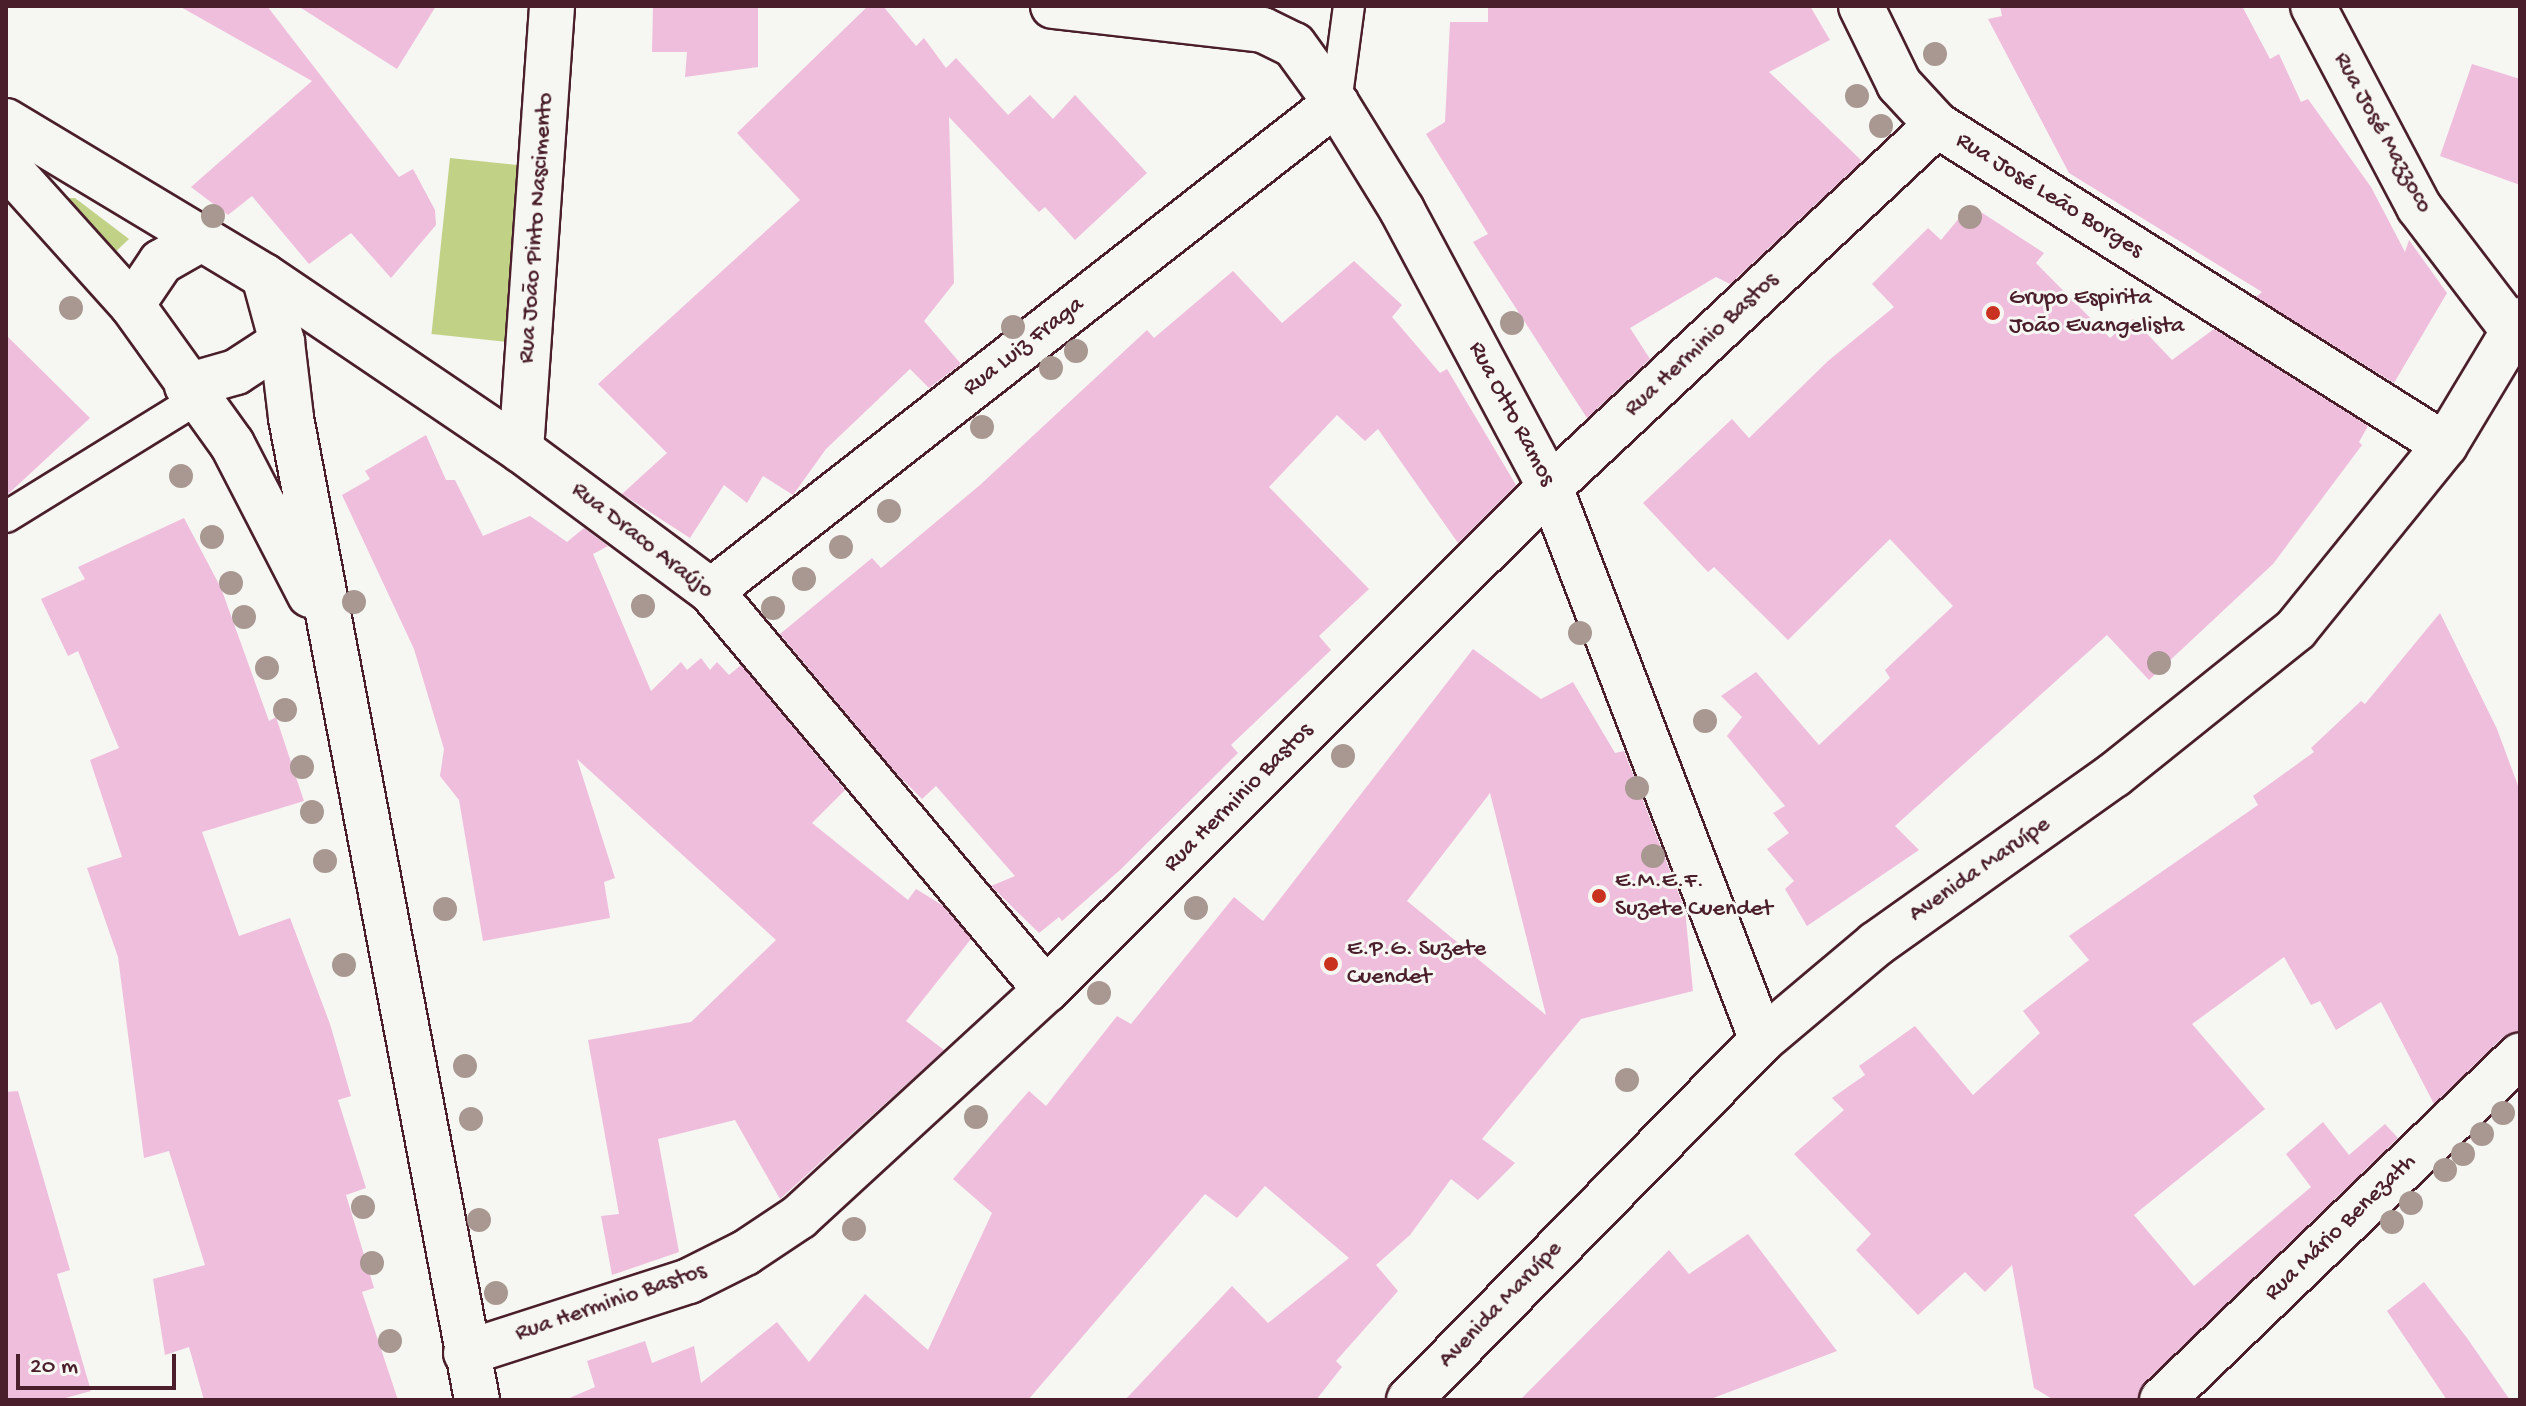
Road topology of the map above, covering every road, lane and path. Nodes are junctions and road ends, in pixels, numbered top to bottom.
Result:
1 (552, 6) edge
2 (1068, 6) edge
3 (1349, 6) edge
4 (1861, 6) edge
5 (2313, 6) edge
6 (1336, 103) junction
7 (6, 121) edge
8 (1937, 125) junction
9 (6, 165) edge
10 (201, 239) junction
11 (264, 276) junction
12 (132, 305) junction
13 (2518, 326) edge
14 (282, 342) junction
15 (192, 393) junction
16 (2445, 445) junction
17 (521, 450) junction
18 (1550, 487) junction
19 (6, 517) edge
20 (711, 591) junction
21 (337, 649) junction
22 (1046, 990) junction
23 (1762, 1040) junction
24 (2520, 1055) edge
25 (466, 1353) junction
26 (477, 1400) edge
27 (1409, 1400) edge
28 (2162, 1400) edge

1 - 17 street, Rua João Pinto Nascimento
2 - 6 street, Rua Otto Ramos
3 - 6 lane
4 - 8 street, Rua José Leão Borges
5 - 13 street, Rua José Mazzoco
6 - 18 street, Rua Otto Ramos
6 - 20 street, Rua Luiz Fraga
7 - 10 street
8 - 16 street, Rua José Leão Borges
8 - 18 street, Rua Herminio Bastos
9 - 12 street
10 - 11 street
10 - 12 street
11 - 14 street
11 - 17 street, Rua Draco Araújo
12 - 15 street
13 - 16 street, Avenida Maruípe
14 - 15 street
14 - 21 street
15 - 19 lane
15 - 21 street
16 - 23 street, Avenida Maruípe
17 - 20 street, Rua Draco Araújo
18 - 22 street, Rua Herminio Bastos
18 - 23 street, Rua Otto Ramos
20 - 22 street, Rua Draco Araújo
21 - 25 street
22 - 25 street, Rua Herminio Bastos
23 - 27 street, Avenida Maruípe
24 - 28 street, Rua Mário Benezath
25 - 26 street

